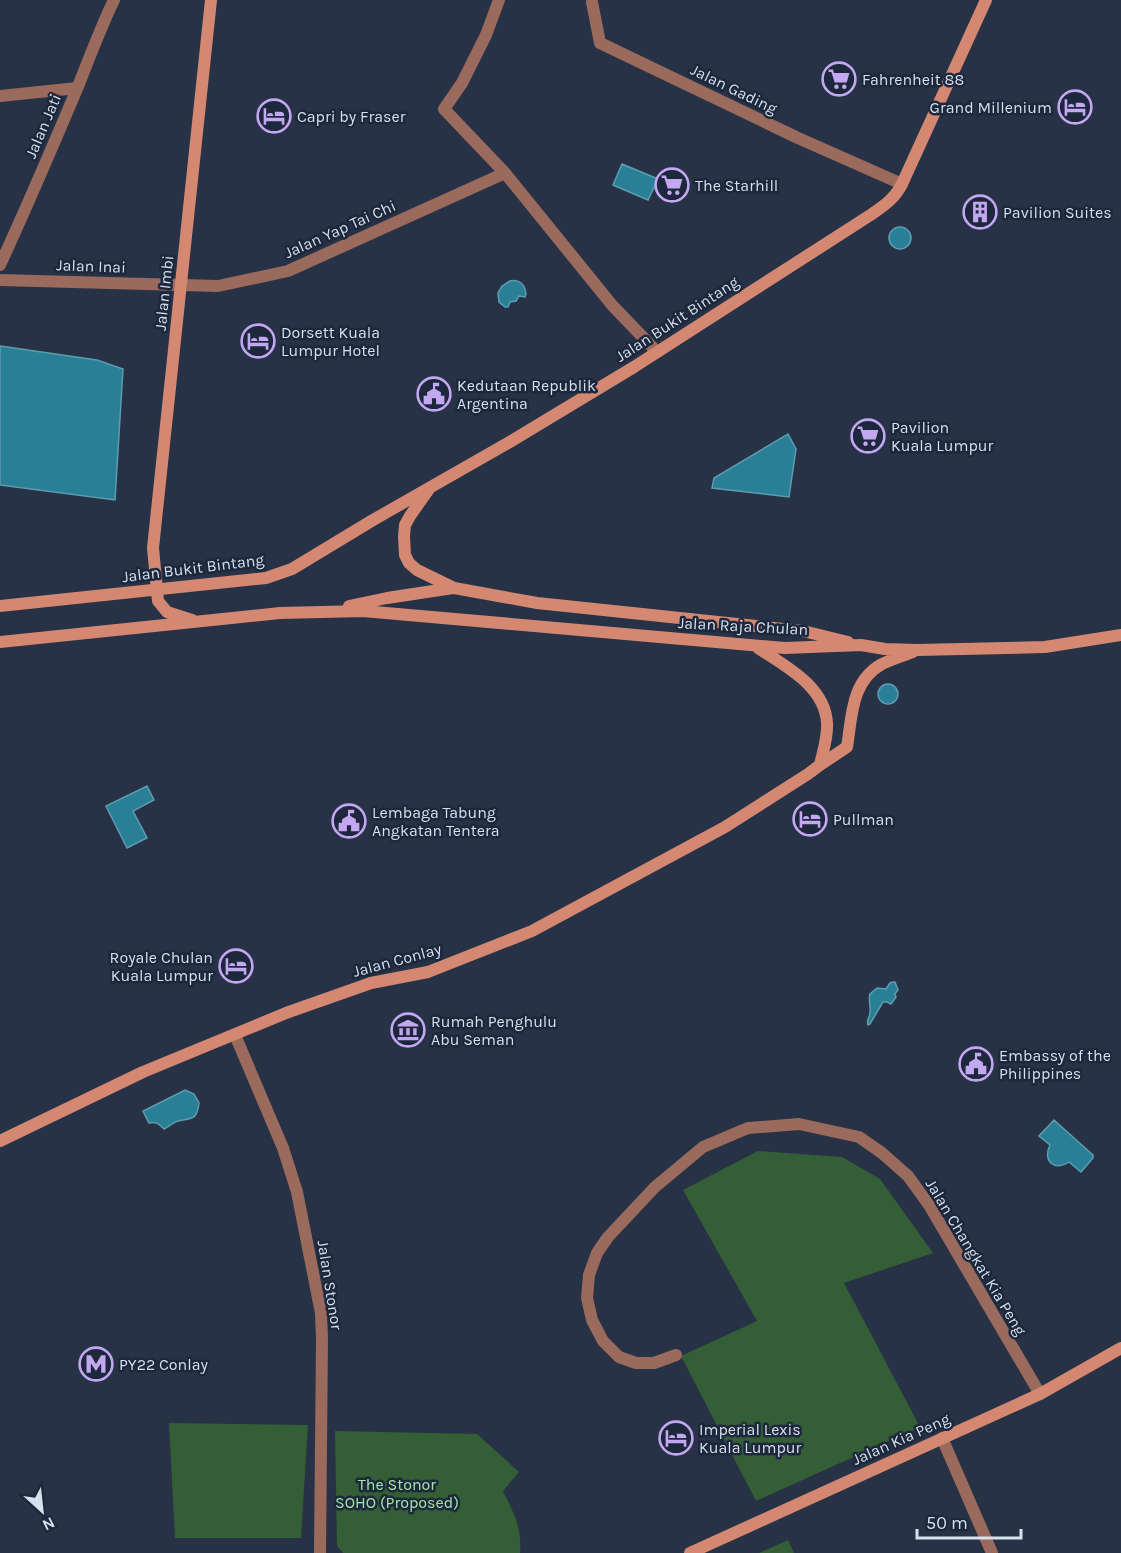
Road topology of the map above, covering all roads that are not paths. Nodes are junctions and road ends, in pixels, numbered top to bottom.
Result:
1 (114, 0) edge
2 (211, 0) edge
3 (499, 0) edge
4 (986, 0) edge
5 (589, 1) edge
6 (78, 88) junction
7 (0, 96) edge
8 (505, 173) junction
9 (902, 184) junction
10 (0, 265) edge
11 (0, 280) edge
12 (181, 284) junction
13 (657, 352) junction
14 (432, 486) junction
15 (454, 588) junction
16 (156, 589) junction
17 (0, 606) edge
18 (319, 612) junction
19 (199, 621) junction
20 (1120, 636) edge
21 (0, 642) edge
22 (861, 645) junction
23 (756, 646) junction
24 (917, 650) junction
25 (820, 765) junction
26 (235, 1035) junction
27 (0, 1141) edge
28 (1121, 1348) edge
29 (676, 1355) dead end
30 (1040, 1394) junction
31 (942, 1438) junction
32 (320, 1553) edge
33 (690, 1553) edge
34 (992, 1553) edge

1 - 6 street, Jalan Jati
2 - 12 main road, Jalan Imbi
3 - 8 street
4 - 9 main road, Jalan Bukit Bintang
5 - 9 street, Jalan Gading
6 - 7 street
6 - 10 street, Jalan Jati
8 - 12 street, Jalan Yap Tai Chi
8 - 13 street
9 - 13 main road, Jalan Bukit Bintang
11 - 12 street, Jalan Inai
12 - 16 main road, Jalan Imbi
13 - 14 main road, Jalan Bukit Bintang
14 - 15 main road
14 - 16 main road, Jalan Bukit Bintang
15 - 18 main road
15 - 22 main road
16 - 17 main road, Jalan Bukit Bintang
16 - 19 main road
18 - 19 main road
18 - 23 main road, Jalan Raja Chulan
19 - 21 main road
20 - 24 main road, Jalan Raja Chulan
22 - 23 main road, Jalan Raja Chulan
22 - 24 main road, Jalan Raja Chulan
23 - 25 main road
24 - 25 main road, Jalan Conlay
25 - 26 main road, Jalan Conlay
26 - 27 main road, Jalan Conlay
26 - 32 street, Jalan Stonor
28 - 30 main road, Jalan Kia Peng
29 - 30 street, Jalan Changkat Kia Peng
30 - 31 main road, Jalan Kia Peng
31 - 33 main road, Jalan Kia Peng
31 - 34 street

